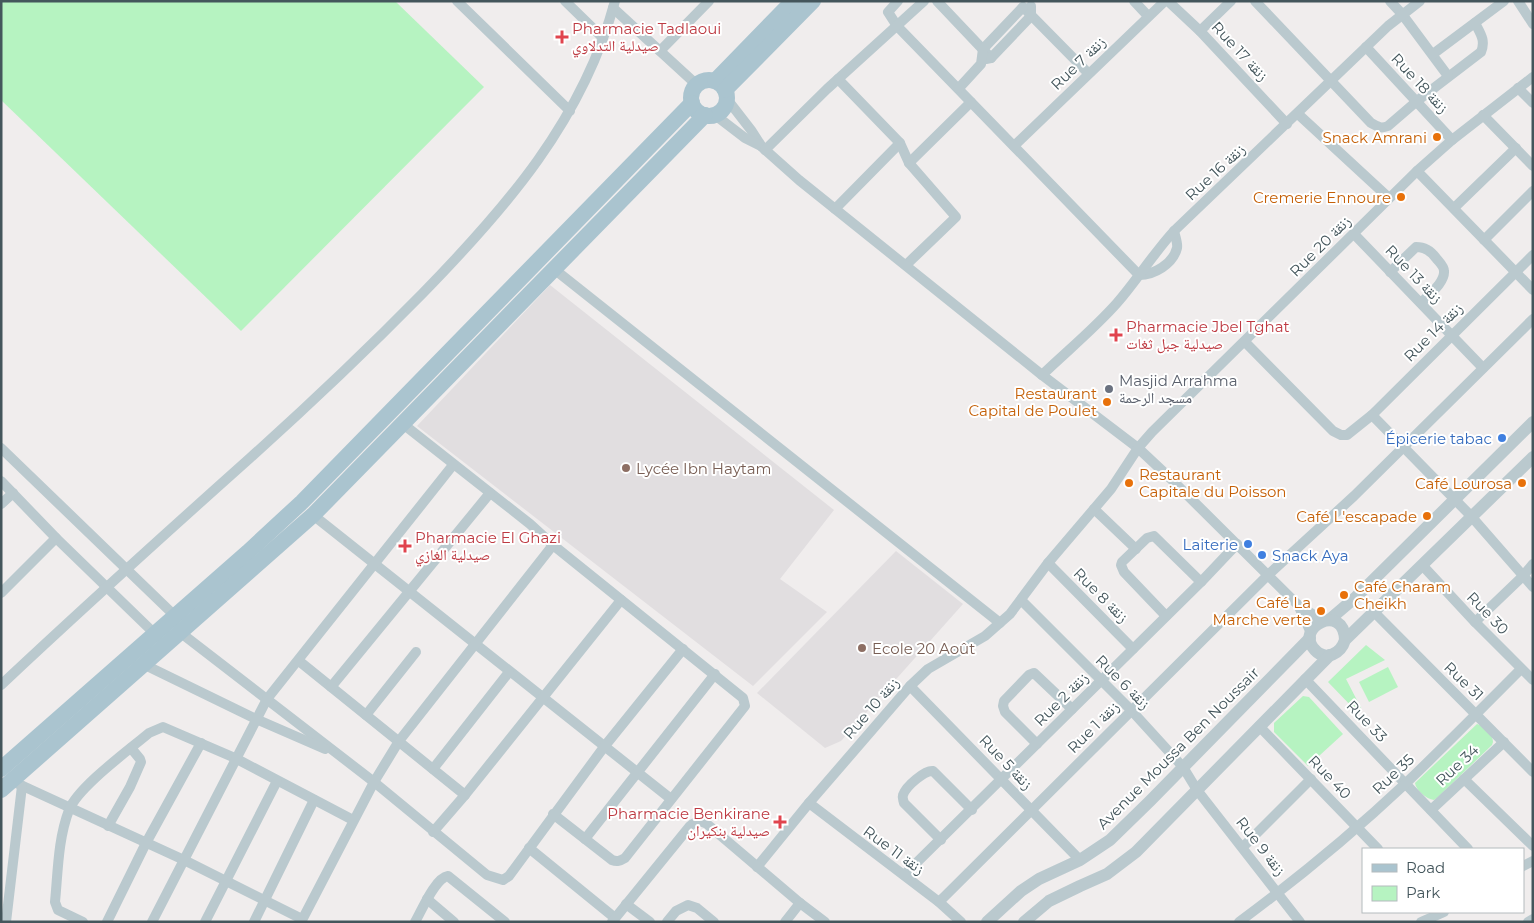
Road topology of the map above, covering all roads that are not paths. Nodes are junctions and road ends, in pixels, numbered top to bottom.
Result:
1 (458, 1) edge
2 (565, 1) edge
3 (709, 1) edge
4 (793, 1) edge
5 (813, 1) edge
6 (924, 1) edge
7 (937, 1) edge
8 (1134, 1) edge
9 (1164, 1) edge
10 (1168, 1) edge
11 (1231, 1) edge
12 (1255, 1) edge
13 (1390, 1) edge
14 (1420, 1) edge
15 (1504, 1) edge
16 (1518, 1) edge
17 (614, 4) edge
18 (894, 5) edge
19 (1030, 8) edge
20 (1402, 14) junction
21 (1148, 16) junction
22 (1474, 23) junction
23 (1533, 24) edge
24 (897, 26) junction
25 (1200, 31) junction
26 (603, 38) junction
27 (1366, 47) junction
28 (660, 51) junction
29 (1433, 54) junction
30 (986, 56) junction
31 (1088, 73) junction
32 (1448, 76) junction
33 (1533, 77) edge
34 (838, 79) junction
35 (1331, 80) junction
36 (697, 85) junction
37 (959, 88) junction
38 (1518, 88) junction
39 (722, 90) junction
40 (1417, 101) junction
41 (971, 102) junction
42 (692, 103) junction
43 (1533, 103) edge
44 (570, 111) junction
45 (1298, 114) junction
46 (710, 115) junction
47 (1483, 115) junction
48 (1287, 124) junction
49 (1452, 140) junction
50 (900, 143) junction
51 (1014, 146) junction
52 (763, 148) junction
53 (1516, 148) junction
54 (909, 163) junction
55 (1533, 166) edge
56 (1417, 171) junction
57 (1533, 191) edge
58 (1389, 198) junction
59 (1454, 208) junction
60 (835, 209) junction
61 (1174, 232) junction
62 (1354, 234) junction
63 (1484, 240) junction
64 (1533, 255) edge
65 (906, 265) junction
66 (554, 269) junction
67 (1390, 272) junction
68 (1515, 272) junction
69 (1139, 276) junction
70 (1533, 290) edge
71 (1421, 303) junction
72 (1533, 319) edge
73 (1452, 335) junction
74 (1244, 342) junction
75 (1483, 368) junction
76 (1042, 375) junction
77 (1372, 414) junction
78 (1533, 422) edge
79 (402, 424) junction
80 (1403, 446) junction
81 (1, 448) edge
82 (1138, 448) junction
83 (1533, 457) edge
84 (453, 464) junction
85 (1, 481) edge
86 (13, 492) junction
87 (490, 493) junction
88 (1454, 498) junction
89 (1, 504) edge
90 (1094, 509) junction
91 (313, 515) junction
92 (1471, 516) junction
93 (56, 538) junction
94 (1237, 544) junction
95 (553, 545) junction
96 (1136, 549) junction
97 (1048, 563) junction
98 (1533, 564) edge
99 (375, 565) junction
100 (1423, 566) junction
101 (126, 569) junction
102 (1268, 574) junction
103 (1523, 576) junction
104 (1201, 582) junction
105 (106, 587) junction
106 (1533, 587) edge
107 (409, 592) junction
108 (1, 593) edge
109 (621, 600) junction
110 (1021, 600) junction
111 (1297, 604) junction
112 (1374, 612) junction
113 (175, 616) junction
114 (1166, 616) junction
115 (1326, 620) junction
116 (1475, 622) junction
117 (1000, 623) junction
118 (181, 633) junction
119 (155, 634) junction
120 (1310, 636) junction
121 (1345, 640) junction
122 (475, 644) junction
123 (684, 649) junction
124 (1133, 649) junction
125 (416, 652) dead end
126 (1330, 655) junction
127 (299, 661) junction
128 (145, 665) junction
129 (1521, 669) junction
130 (509, 672) junction
131 (714, 674) junction
132 (1305, 679) junction
133 (1533, 680) edge
134 (1100, 681) junction
135 (1, 685) edge
136 (910, 686) junction
137 (331, 687) junction
138 (542, 698) junction
139 (268, 699) junction
140 (1072, 709) junction
141 (1130, 710) junction
142 (1476, 714) junction
143 (366, 715) junction
144 (256, 719) junction
145 (1259, 726) junction
146 (399, 741) junction
147 (1504, 742) junction
148 (201, 743) junction
149 (1037, 744) junction
150 (604, 747) junction
151 (131, 748) junction
152 (338, 755) junction
153 (236, 758) junction
154 (1182, 767) junction
155 (433, 769) junction
156 (1533, 772) edge
157 (638, 773) junction
158 (1002, 779) junction
159 (1311, 779) junction
160 (1464, 779) junction
161 (277, 781) junction
162 (9, 782) edge
163 (374, 782) junction
164 (1405, 784) junction
165 (1197, 790) junction
166 (465, 795) junction
167 (671, 799) junction
168 (314, 800) junction
169 (809, 803) junction
170 (69, 808) junction
171 (1031, 809) junction
172 (972, 810) junction
173 (1431, 810) junction
174 (553, 814) junction
175 (353, 820) junction
176 (108, 826) junction
177 (1358, 826) junction
178 (434, 832) junction
179 (585, 839) junction
180 (941, 840) junction
181 (146, 843) junction
182 (1533, 846) edge
183 (1243, 847) junction
184 (529, 848) junction
185 (1377, 848) edge
186 (1467, 848) edge
187 (184, 860) junction
188 (1080, 860) junction
189 (757, 867) junction
190 (904, 875) junction
191 (225, 880) junction
192 (1278, 893) junction
193 (265, 899) junction
194 (427, 899) junction
195 (939, 902) junction
196 (800, 903) junction
197 (626, 904) junction
198 (1440, 915) edge
199 (1533, 919) edge
200 (302, 920) edge
201 (420, 920) edge
202 (613, 920) edge
203 (6, 922) edge
204 (83, 922) edge
205 (107, 922) edge
206 (152, 922) edge
207 (205, 922) edge
208 (254, 922) edge
209 (454, 922) edge
210 (505, 922) edge
211 (650, 922) edge
212 (667, 922) edge
213 (714, 922) edge
214 (785, 922) edge
215 (824, 922) edge
216 (961, 922) edge
217 (987, 922) edge
218 (1024, 922) edge
219 (1239, 922) edge
220 (1300, 922) edge
221 (1421, 922) edge
222 (1528, 922) edge

1 - 44 street
2 - 26 street
3 - 28 street
4 - 39 main road
5 - 39 main road
6 - 24 street
7 - 30 street
8 - 21 street
9 - 21 street, Rue 7 زنقة
10 - 25 street, Rue 17 زنقة
11 - 25 street
12 - 35 street
13 - 20 street
14 - 20 street, Rue 16 زنقة
15 - 22 street
16 - 23 street
17 - 26 street
17 - 28 street
18 - 24 street
19 - 30 street
19 - 31 street
20 - 27 street, Rue 16 زنقة
20 - 29 street
21 - 31 street, Rue 7 زنقة
22 - 29 street
22 - 32 street
24 - 34 street
24 - 37 street
25 - 48 street, Rue 17 زنقة
26 - 44 street
27 - 35 street, Rue 16 زنقة
27 - 40 street, Rue 18 زنقة
28 - 36 street
29 - 32 street
30 - 37 street
31 - 51 street, Rue 7 زنقة
32 - 40 street
33 - 38 street, Rue 20 زنقة
34 - 50 street
34 - 52 street
35 - 40 street
35 - 45 street, Rue 16 زنقة
36 - 39 main road
36 - 42 main road
37 - 41 street
38 - 43 street
38 - 47 street, Rue 20 زنقة
39 - 46 main road
39 - 52 street
40 - 49 street, Rue 18 زنقة
41 - 51 street
41 - 54 street
42 - 46 main road
42 - 113 main road
44 - 101 street
45 - 48 street, Rue 16 زنقة
45 - 58 street
46 - 52 street
46 - 66 main road
47 - 49 street, Rue 20 زنقة
47 - 53 street
48 - 61 street, Rue 16 زنقة
49 - 56 street, Rue 20 زنقة
50 - 54 street
50 - 60 street
51 - 69 street
52 - 60 street
53 - 55 street
53 - 59 street
54 - 65 street
56 - 58 street, Rue 20 زنقة
56 - 59 street
57 - 63 street
58 - 62 street, Rue 20 زنقة
59 - 63 street
60 - 65 street
61 - 69 street, Rue 16 زنقة
61 - 69 street
62 - 67 street, Rue 13 زنقة
62 - 74 street, Rue 20 زنقة
63 - 68 street
64 - 68 street, Rue 14 زنقة
65 - 76 street
66 - 79 main road
66 - 117 street
67 - 71 street, Rue 13 زنقة
67 - 71 street
68 - 70 street
68 - 73 street, Rue 14 زنقة
69 - 76 street, Rue 16 زنقة
71 - 73 street, Rue 13 زنقة
72 - 75 street
73 - 75 street, Rue 13 زنقة
73 - 77 street, Rue 14 زنقة
74 - 77 street, Rue 14 زنقة
74 - 82 street, Rue 20 زنقة
75 - 80 street
76 - 82 street
77 - 80 street
78 - 88 street
79 - 84 street
79 - 91 main road
80 - 88 street
80 - 102 street
81 - 101 street
82 - 90 street, Rue 10 زنقة
82 - 94 street
83 - 92 street
84 - 87 street
84 - 99 street
85 - 86 street
86 - 89 street
86 - 93 street
87 - 95 street
87 - 107 street
88 - 92 street
88 - 115 street
90 - 96 street
90 - 97 street, Rue 10 زنقة
91 - 99 street
91 - 118 main road
92 - 100 street
92 - 103 street
93 - 105 street
93 - 108 street
94 - 102 street
94 - 104 street, Rue 2 زنقة
95 - 109 street
95 - 122 street
96 - 104 street
96 - 114 street
97 - 110 street, Rue 10 زنقة
97 - 124 street, Rue 8 زنقة
98 - 103 street
99 - 107 street
99 - 127 street
100 - 112 street
100 - 116 street, Rue 30
101 - 105 street
101 - 113 street
102 - 111 street
102 - 141 street, Rue 1 زنقة
103 - 106 street
103 - 116 street
104 - 114 street, Rue 2 زنقة
105 - 119 street
105 - 135 street
107 - 122 street
107 - 137 street
109 - 123 street
109 - 138 street
110 - 117 street, Rue 10 زنقة
110 - 134 street, Rue 6 زنقة
111 - 115 street
111 - 120 street
112 - 121 street
112 - 142 street, Rue 31
113 - 119 main road
114 - 124 street, Rue 2 زنقة
115 - 120 street
115 - 121 street
116 - 129 street, Rue 30
117 - 136 street, Rue 10 زنقة
118 - 128 main road
118 - 139 street
119 - 162 main road
120 - 126 street
120 - 154 street, Avenue Moussa Ben Noussair
121 - 126 street
122 - 130 street
122 - 146 street
123 - 131 street
123 - 150 street
124 - 134 street, Rue 2 زنقة
125 - 143 street
126 - 132 street
127 - 137 street
127 - 139 street
128 - 144 street
128 - 162 main road
129 - 133 street, Rue 30
129 - 142 street, Rue 35
130 - 138 street
130 - 155 street
131 - 157 street
131 - 167 street
132 - 145 street
132 - 164 street, Rue 33
134 - 140 street, Rue 2 زنقة
134 - 141 street, Rue 6 زنقة
136 - 158 street, Rue 5 زنقة
136 - 169 street, Rue 10 زنقة
137 - 143 street
138 - 150 street
138 - 166 street
139 - 144 street
139 - 152 street
140 - 149 street, Rue 2 زنقة
140 - 149 street
141 - 154 street, Rue 6 زنقة
141 - 171 street, Rue 1 زنقة
142 - 147 street, Rue 31
142 - 164 street, Rue 35
143 - 146 street
144 - 152 street
144 - 153 street
145 - 159 street, Rue 40
145 - 165 street
146 - 155 street
146 - 163 street
147 - 156 street, Rue 31
147 - 160 street, Rue 34
148 - 151 street
148 - 153 street
148 - 181 street
149 - 158 street, Rue 2 زنقة
150 - 157 street
150 - 174 street
151 - 170 street
151 - 176 street
152 - 163 street
153 - 161 street
153 - 187 street
154 - 165 street, Rue 6 زنقة
154 - 188 street, Avenue Moussa Ben Noussair
155 - 166 street
157 - 167 street
157 - 179 street
158 - 171 street, Rue 5 زنقة
158 - 172 street, Rue 2 زنقة
159 - 177 street, Rue 40
159 - 183 street
160 - 173 street, Rue 34
160 - 182 street
161 - 168 street
161 - 191 street
162 - 170 street
162 - 203 street
163 - 175 street
163 - 178 street
164 - 173 street, Rue 33
164 - 177 street, Rue 35
165 - 183 street, Rue 9 زنقة
165 - 218 street
166 - 178 street
167 - 179 street
168 - 175 street
168 - 193 street
169 - 189 street, Rue 10 زنقة
169 - 190 street, Rue 11 زنقة
170 - 176 street
170 - 204 street
171 - 188 street, Rue 5 زنقة
171 - 195 street, Rue 1 زنقة
172 - 180 street, Rue 2 زنقة
172 - 180 street
173 - 186 street, Rue 33
174 - 179 street
174 - 184 street
175 - 200 street
176 - 181 street
177 - 185 street, Rue 40
177 - 192 street, Rue 35
178 - 184 street
180 - 190 street, Rue 2 زنقة
181 - 187 street
181 - 205 street
183 - 192 street, Rue 9 زنقة
184 - 202 street
187 - 191 street
187 - 206 street
188 - 217 street, Avenue Moussa Ben Noussair
189 - 196 street
189 - 197 street
190 - 195 street, Rue 11 زنقة
191 - 193 street
191 - 207 street
192 - 219 street
192 - 220 street, Rue 9 زنقة
193 - 200 street
193 - 208 street
194 - 201 street
194 - 209 street
194 - 210 street
195 - 216 street, Rue 11 زنقة
196 - 214 street
196 - 215 street
197 - 202 street
197 - 211 street
198 - 221 street
199 - 222 street
212 - 213 street

